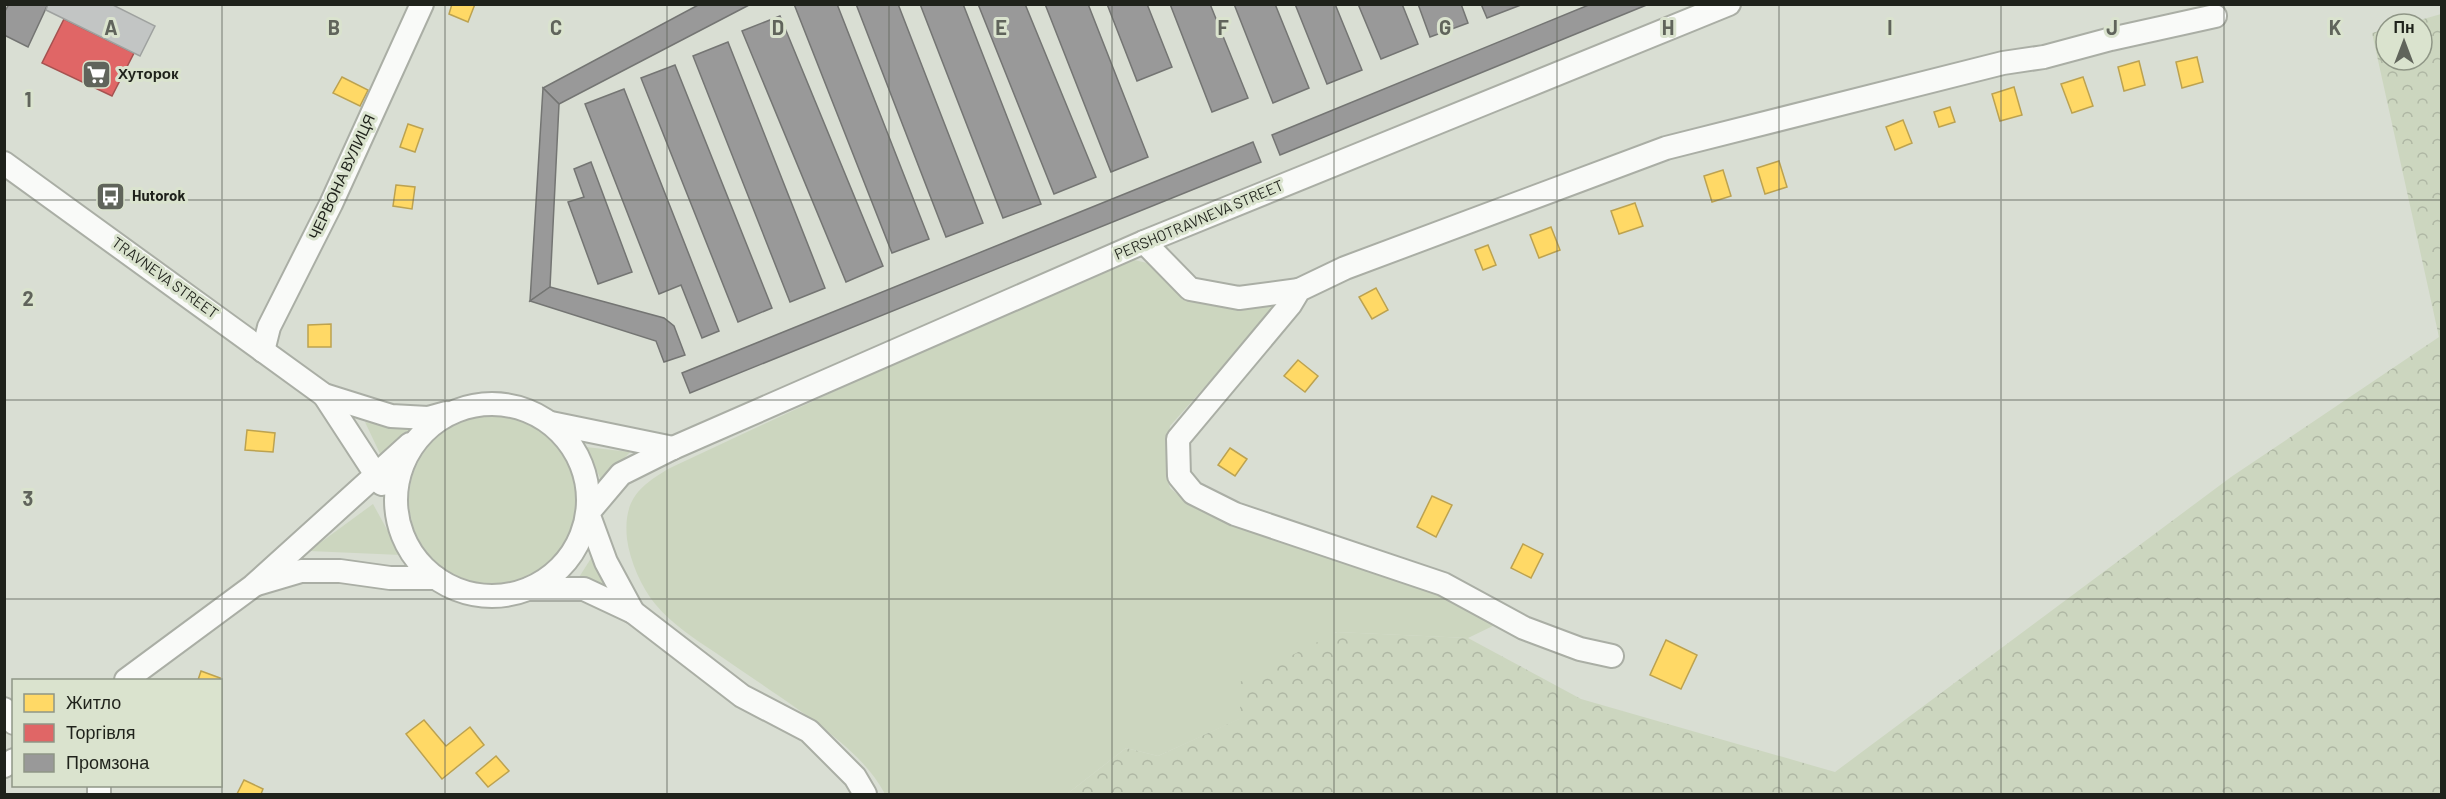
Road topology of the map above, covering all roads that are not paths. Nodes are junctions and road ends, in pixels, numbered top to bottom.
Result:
1 (422, 4) edge
2 (1729, 4) edge
3 (2215, 16) dead end
4 (4, 163) edge
5 (1144, 242) junction
6 (1299, 290) junction
7 (263, 351) junction
8 (324, 395) junction
9 (453, 412) junction
10 (551, 423) junction
11 (422, 434) junction
12 (674, 448) junction
13 (376, 472) junction
14 (396, 511) junction
15 (588, 513) junction
16 (436, 579) junction
17 (253, 586) junction
18 (529, 589) junction
19 (633, 612) junction
20 (1612, 656) dead end
21 (129, 679) edge
22 (865, 795) edge

1 - 7 street, ЧЕРВОНА ВУЛИЦЯ
2 - 5 street, PERSHOTRAVNEVA STREET
3 - 6 street
4 - 7 street, TRAVNEVA STREET
5 - 6 street
5 - 12 street, PERSHOTRAVNEVA STREET
6 - 20 street
7 - 8 street, TRAVNEVA STREET
8 - 9 street
8 - 13 street
9 - 10 street
9 - 11 street
10 - 12 street
10 - 15 street
11 - 13 street
11 - 14 street
12 - 15 street, PERSHOTRAVNEVA STREET
13 - 14 street
13 - 17 street
14 - 16 street
15 - 18 street
15 - 19 street
16 - 17 street
16 - 18 street
17 - 21 street
18 - 19 street
19 - 22 street

